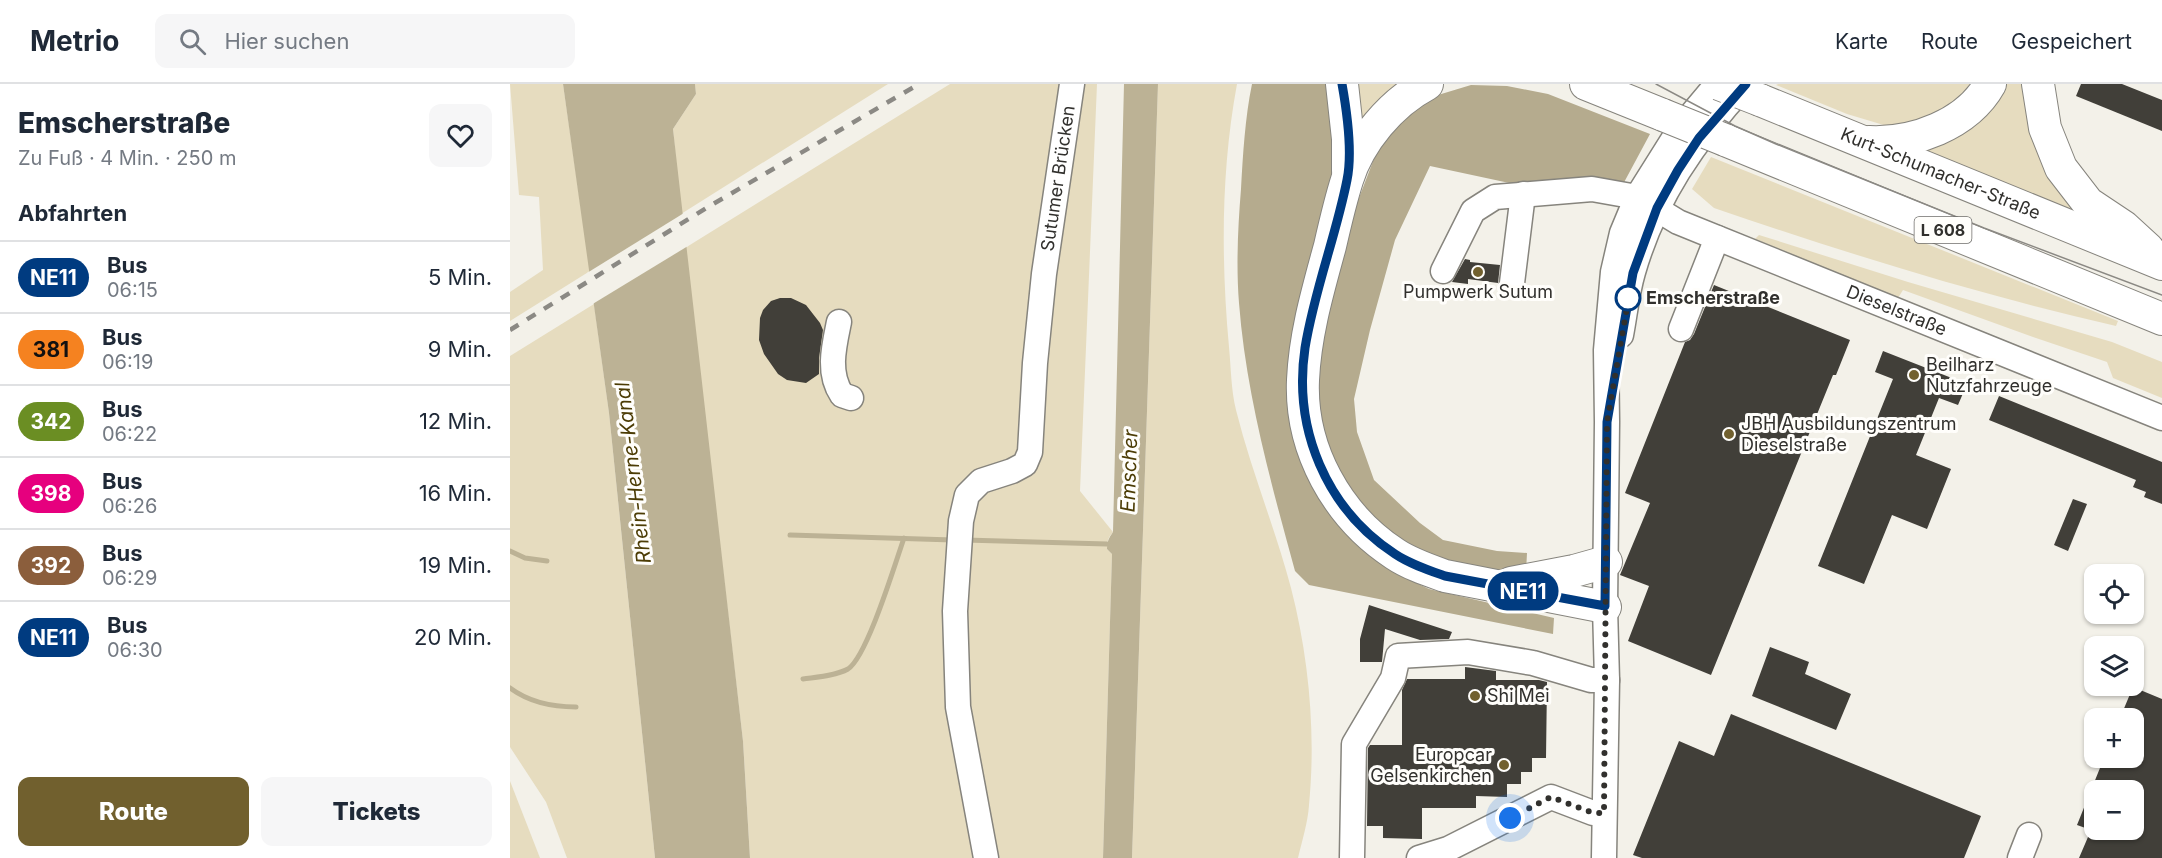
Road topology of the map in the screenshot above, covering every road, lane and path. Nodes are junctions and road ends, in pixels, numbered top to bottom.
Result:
1 (1072, 84) edge
2 (1342, 84) edge
3 (1427, 84) edge
4 (1586, 84) edge
5 (1718, 84) edge
6 (1990, 84) edge
7 (2038, 84) edge
8 (1753, 92) edge
9 (1862, 142) junction
10 (1348, 178) junction
11 (1522, 194) junction
12 (1647, 203) junction
13 (1718, 238) junction
14 (2162, 262) edge
15 (1443, 271) dead end
16 (1512, 283) dead end
17 (2162, 319) edge
18 (839, 322) dead end
19 (1681, 329) dead end
20 (851, 398) dead end
21 (2162, 418) edge
22 (1606, 562) junction
23 (1496, 586) junction
24 (1605, 606) junction
25 (1607, 680) junction
26 (1604, 813) junction
27 (2029, 834) dead end
28 (986, 858) edge
29 (1352, 858) edge
30 (1419, 858) edge
31 (1604, 858) edge
32 (2020, 858) edge

1 - 28 street, Sutumer Brücken
2 - 10 main road
3 - 10 main road
4 - 17 main road, L 608, bridge
5 - 8 main road, Kurt-Schumacher-Straße, bridge
5 - 12 street
6 - 9 main road
7 - 14 main road
8 - 9 main road, Kurt-Schumacher-Straße
8 - 12 street
9 - 14 main road, Kurt-Schumacher-Straße
10 - 23 main road
11 - 12 street
11 - 15 street
11 - 16 street
12 - 13 street, Dieselstraße
12 - 22 street
13 - 19 street
13 - 21 street, Dieselstraße
18 - 20 street
22 - 23 main road
22 - 24 street
23 - 24 main road
24 - 25 street
25 - 26 street
25 - 29 street
26 - 30 street
26 - 31 street
27 - 32 street

